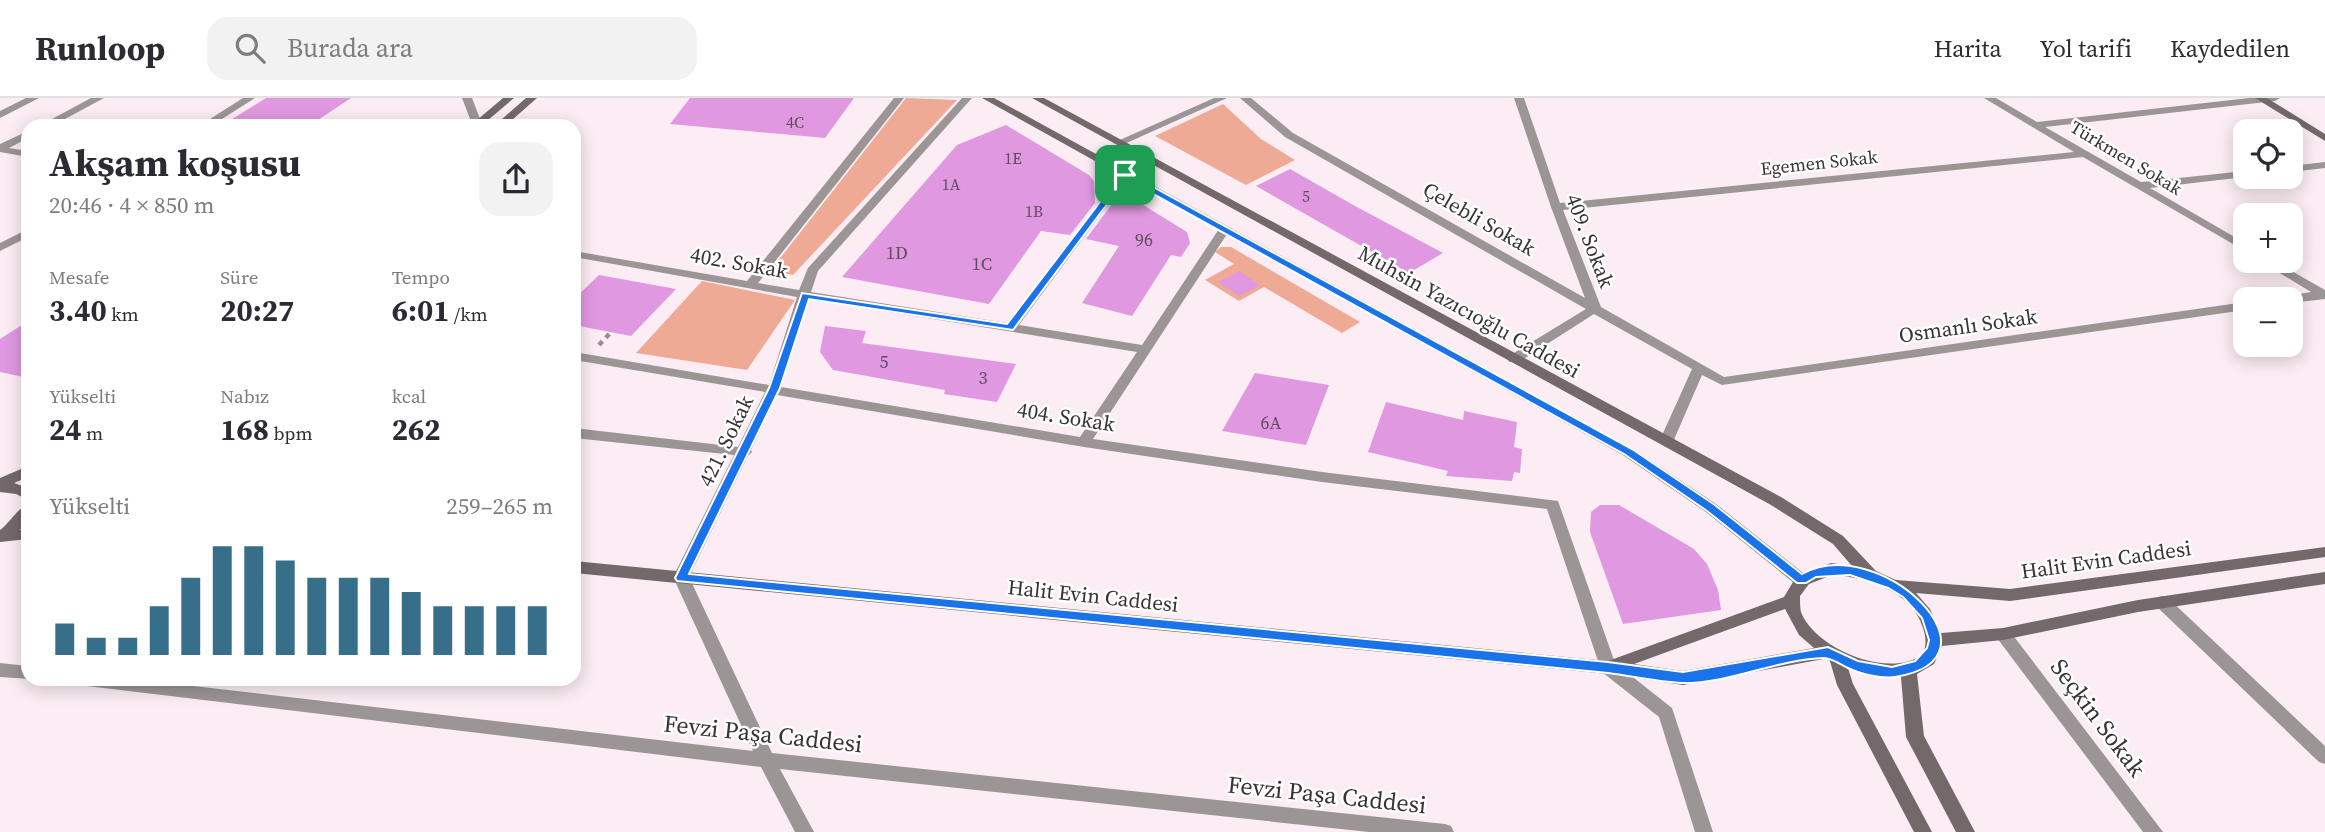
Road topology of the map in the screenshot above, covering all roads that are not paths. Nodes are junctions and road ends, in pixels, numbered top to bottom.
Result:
1 (34, 98) edge
2 (99, 98) edge
3 (250, 98) edge
4 (467, 98) edge
5 (509, 98) edge
6 (532, 98) edge
7 (899, 98) edge
8 (967, 98) edge
9 (987, 98) edge
10 (1037, 98) edge
11 (1222, 98) edge
12 (1245, 98) edge
13 (1519, 98) edge
14 (1989, 98) edge
15 (2275, 98) edge
16 (2262, 99) edge
17 (0, 115) edge
18 (58, 119) edge
19 (216, 119) edge
20 (474, 119) edge
21 (483, 119) edge
22 (507, 119) edge
23 (2035, 125) junction
24 (21, 138) edge
25 (2325, 138) edge
26 (1118, 143) junction
27 (0, 148) edge
28 (21, 152) edge
29 (2084, 154) junction
30 (2325, 165) edge
31 (2303, 168) edge
32 (1125, 175) junction
33 (2233, 175) edge
34 (2138, 186) junction
35 (1556, 208) junction
36 (1223, 231) junction
37 (21, 236) edge
38 (2233, 241) edge
39 (0, 248) edge
40 (581, 255) edge
41 (2286, 273) edge
42 (750, 285) junction
43 (806, 295) junction
44 (2324, 295) edge
45 (2303, 297) edge
46 (1595, 308) junction
47 (2233, 308) edge
48 (1010, 328) junction
49 (1146, 349) junction
50 (581, 357) edge
51 (1514, 359) junction
52 (1699, 368) junction
53 (774, 388) junction
54 (581, 434) edge
55 (1084, 442) junction
56 (1666, 442) junction
57 (745, 452) junction
58 (21, 474) edge
59 (0, 485) edge
60 (21, 490) edge
61 (21, 517) edge
62 (21, 535) edge
63 (0, 537) edge
64 (2325, 552) edge
65 (581, 567) edge
66 (1870, 575) junction
67 (681, 578) junction
68 (2325, 578) edge
69 (1801, 580) junction
70 (1892, 585) junction
71 (1792, 600) junction
72 (2162, 602) junction
73 (2003, 634) junction
74 (1935, 640) junction
75 (1833, 655) junction
76 (1608, 667) junction
77 (0, 670) edge
78 (1908, 670) junction
79 (21, 672) edge
80 (136, 686) edge
81 (2325, 757) edge
82 (766, 760) junction
83 (805, 832) edge
84 (1445, 832) edge
85 (1704, 832) edge
86 (1923, 832) edge
87 (1966, 832) edge
88 (2154, 832) edge

1 - 17 street
2 - 18 street
3 - 19 street
4 - 20 street
5 - 21 main road
6 - 22 main road
7 - 42 street
8 - 43 street, 421. Sokak
9 - 32 main road
10 - 26 main road, Muhsin Yazıcıoğlu Caddesi
11 - 26 street
12 - 46 street, Çelebli Sokak
13 - 35 street, 409. Sokak
14 - 23 street, Türkmen Sokak
15 - 16 street
16 - 23 street
16 - 25 main road
23 - 29 street, Türkmen Sokak
24 - 27 street
26 - 51 main road, Muhsin Yazıcıoğlu Caddesi
27 - 28 street
29 - 34 street, Türkmen Sokak
29 - 35 street, Egemen Sokak
30 - 31 street
32 - 36 main road
32 - 48 street
33 - 34 street
34 - 38 street, Türkmen Sokak
35 - 46 street, 409. Sokak
36 - 49 street
36 - 69 main road
37 - 39 street
40 - 42 street, 402. Sokak
41 - 44 street
42 - 43 street, 402. Sokak
43 - 48 street, 402. Sokak
43 - 53 street, 421. Sokak
44 - 45 street
46 - 51 street, 409. Sokak
46 - 52 street, Çelebli Sokak
47 - 52 street, Osmanlı Sokak
48 - 49 street, 402. Sokak
49 - 55 street
50 - 53 street, 404. Sokak
51 - 56 main road, Muhsin Yazıcıoğlu Caddesi
52 - 56 street
53 - 55 street, 404. Sokak
53 - 57 street, 421. Sokak
54 - 57 street
55 - 76 street, 404. Sokak
56 - 66 main road, Muhsin Yazıcıoğlu Caddesi
57 - 67 street, 421. Sokak
58 - 59 main road
59 - 60 main road
61 - 63 main road
62 - 63 main road
64 - 70 main road, Halit Evin Caddesi
65 - 67 main road, Halit Evin Caddesi
66 - 69 main road
66 - 70 main road
67 - 76 main road, Halit Evin Caddesi
67 - 82 street
68 - 72 main road
69 - 71 main road
70 - 74 main road
71 - 75 main road
71 - 76 main road, Halit Evin Caddesi
72 - 73 main road
72 - 81 street
73 - 74 main road
73 - 88 street, Seçkin Sokak
74 - 78 main road
75 - 76 main road, Halit Evin Caddesi
75 - 78 main road
75 - 86 main road
76 - 85 street
77 - 79 street
78 - 87 main road
80 - 82 street, Fevzi Paşa Caddesi
82 - 83 street
82 - 84 street, Fevzi Paşa Caddesi

